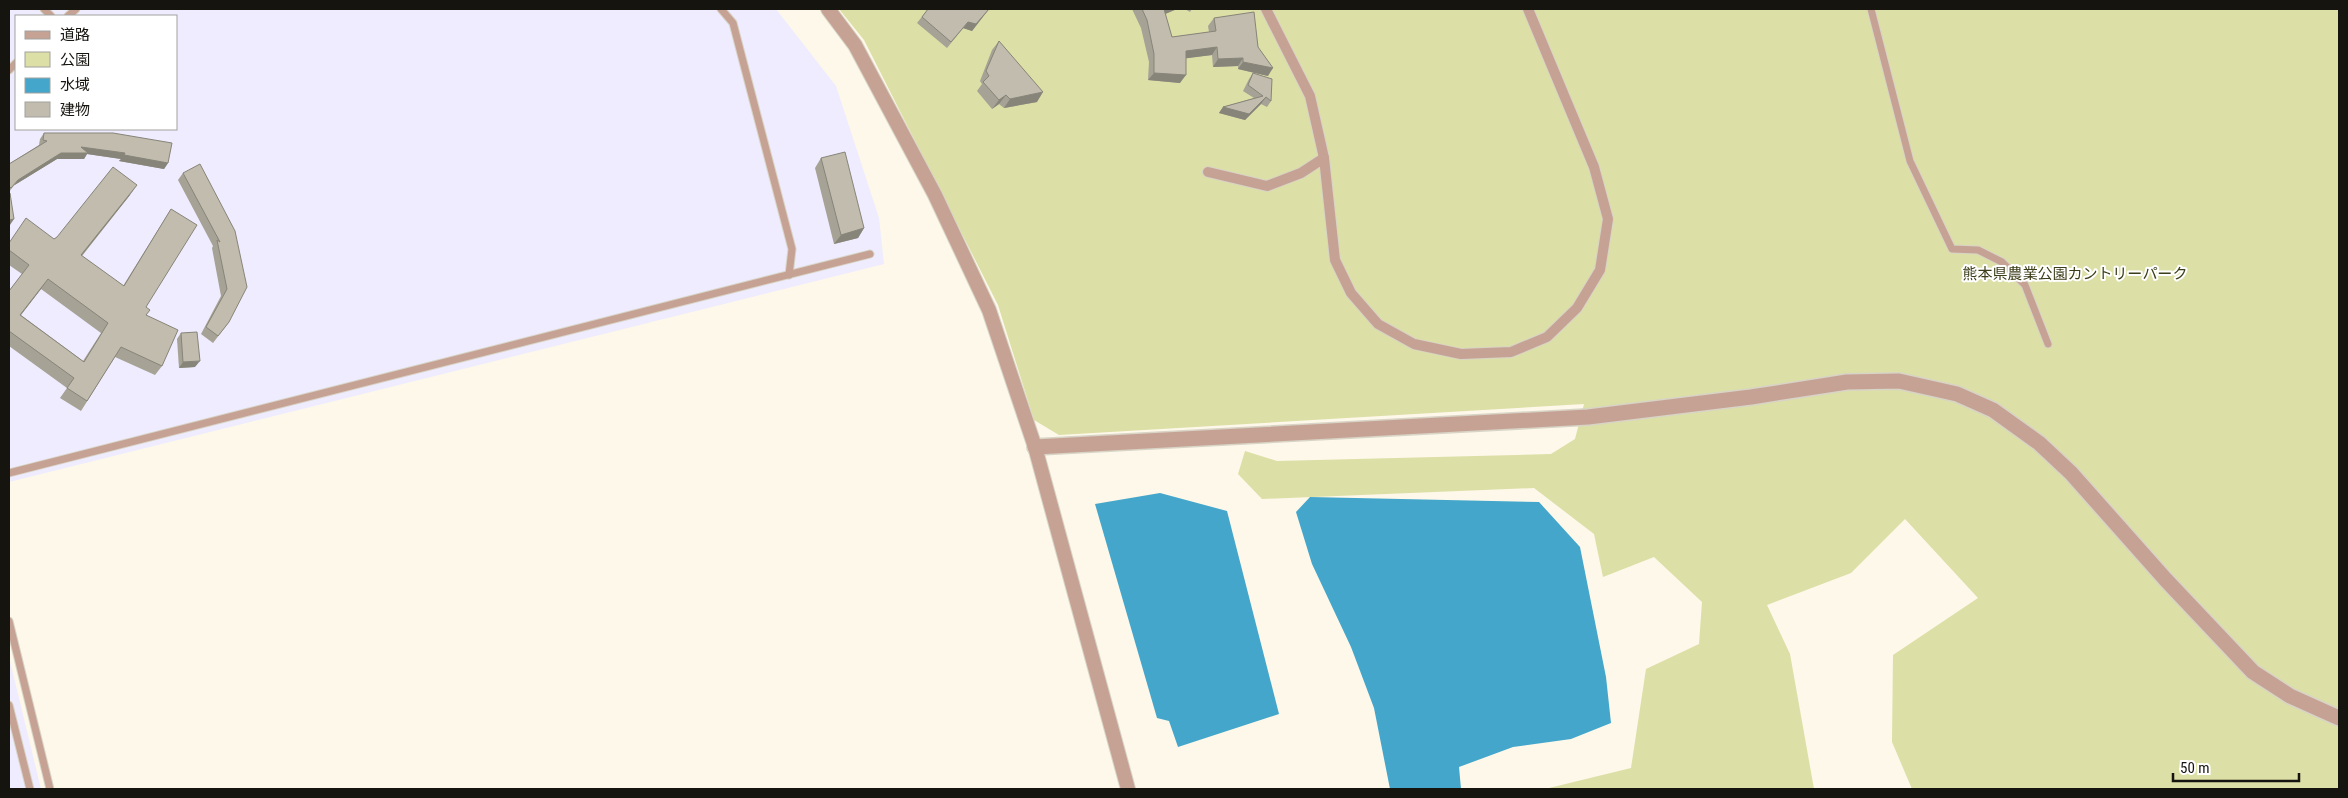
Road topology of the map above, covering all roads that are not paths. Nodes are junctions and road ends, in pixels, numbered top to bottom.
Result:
1 (721, 9) edge
2 (828, 9) edge
3 (1266, 9) edge
4 (1528, 9) edge
5 (1871, 9) edge
6 (1324, 158) junction
7 (1208, 172) dead end
8 (870, 254) dead end
9 (789, 275) junction
10 (2048, 344) dead end
11 (1035, 447) junction
12 (9, 473) edge
13 (9, 620) edge
14 (9, 705) edge
15 (2339, 718) edge
16 (30, 789) edge
17 (50, 789) edge
18 (1128, 789) edge

1 - 9 lane
2 - 11 street
3 - 6 street
4 - 6 street
5 - 10 lane
6 - 7 street
8 - 9 lane
9 - 12 lane
11 - 15 street
11 - 18 street
13 - 17 lane
14 - 16 lane

